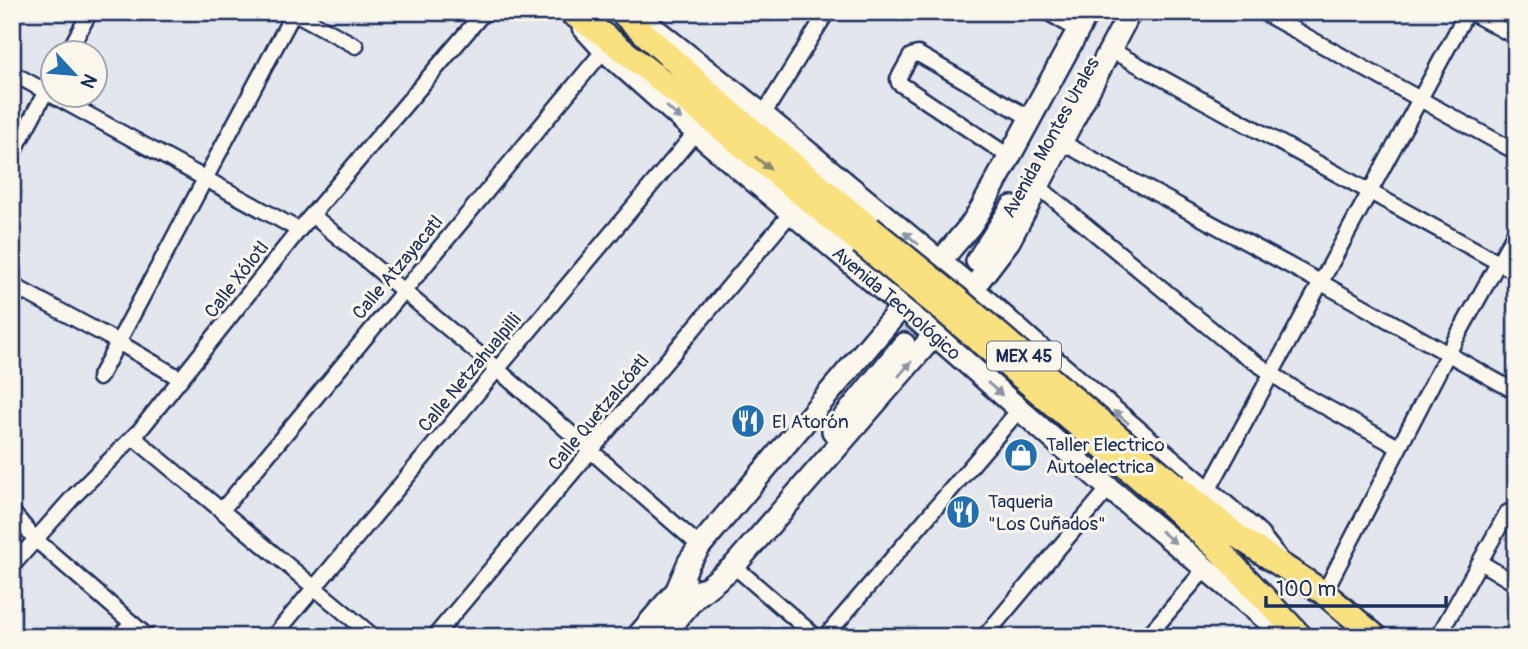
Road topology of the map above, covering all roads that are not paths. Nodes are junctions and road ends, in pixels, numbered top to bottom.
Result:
1 (90, 12) edge
2 (294, 12) edge
3 (484, 12) edge
4 (621, 12) edge
5 (631, 12) edge
6 (827, 12) edge
7 (1047, 12) edge
8 (1101, 12) edge
9 (1120, 12) edge
10 (1130, 12) edge
11 (1262, 12) edge
12 (1468, 12) edge
13 (571, 13) edge
14 (1083, 21) edge
15 (1516, 37) edge
16 (76, 38) edge
17 (356, 46) dead end
18 (1109, 49) junction
19 (604, 50) junction
20 (12, 73) edge
21 (38, 82) edge
22 (1419, 100) junction
23 (38, 107) edge
24 (86, 108) edge
25 (763, 115) junction
26 (1030, 118) junction
27 (712, 121) junction
28 (1061, 142) junction
29 (1516, 152) edge
30 (12, 155) edge
31 (1010, 157) junction
32 (204, 177) junction
33 (1039, 187) junction
34 (1369, 192) junction
35 (791, 212) junction
36 (313, 215) junction
37 (299, 230) junction
38 (1516, 231) edge
39 (940, 262) junction
40 (1498, 262) junction
41 (1516, 272) edge
42 (873, 282) junction
43 (1320, 282) junction
44 (12, 285) edge
45 (973, 289) junction
46 (402, 291) junction
47 (903, 307) junction
48 (934, 335) junction
49 (894, 338) junction
50 (118, 342) junction
51 (1448, 354) junction
52 (496, 369) junction
53 (1271, 374) junction
54 (99, 378) dead end
55 (181, 379) junction
56 (1516, 392) edge
57 (1019, 410) junction
58 (133, 437) junction
59 (1398, 447) junction
60 (591, 450) junction
61 (1110, 488) junction
62 (1208, 491) junction
63 (1171, 494) junction
64 (1514, 509) edge
65 (222, 510) junction
66 (12, 512) edge
67 (35, 539) junction
68 (700, 545) junction
69 (1279, 562) junction
70 (1480, 562) junction
71 (12, 566) edge
72 (734, 566) junction
73 (1205, 569) junction
74 (1516, 584) edge
75 (314, 587) junction
76 (1324, 593) junction
77 (685, 595) junction
78 (131, 623) junction
79 (1298, 634) edge
80 (119, 637) edge
81 (148, 637) edge
82 (273, 637) edge
83 (374, 637) edge
84 (434, 637) edge
85 (637, 637) edge
86 (662, 637) edge
87 (816, 637) edge
88 (825, 637) edge
89 (984, 637) edge
90 (1147, 637) edge
91 (1376, 637) edge
92 (1438, 637) edge

1 - 16 street
2 - 17 street
2 - 32 street
3 - 36 street, Calle Xólotl
4 - 27 main road, Avenida Tecnológico / MEX 45
5 - 25 street, Avenida Tecnológico
6 - 25 street
7 - 14 street
8 - 9 street, Avenida Montes Urales
10 - 18 street
11 - 22 street
12 - 15 street
12 - 22 street
13 - 19 street, Avenida Tecnológico
13 - 27 main road, Avenida Tecnológico / MEX 45
14 - 26 street
18 - 28 street
18 - 34 street
19 -> 27 street, Avenida Tecnológico
19 - 46 street, Calle Atzayacatl
20 - 21 street
22 - 29 street
22 - 34 street
23 - 30 street
24 - 32 street
39 -> 25 street, Avenida Tecnológico
26 - 31 street
26 - 31 street
27 - 35 street, Avenida Tecnológico
27 - 52 street, Calle Netzahualpilli
27 - 63 main road, Avenida Tecnológico / MEX 45, bridge
28 - 33 street
28 - 43 street
31 - 39 street
32 - 37 street
32 - 50 street
33 - 45 street
33 - 53 street
34 - 40 street
34 - 43 street
35 - 42 street, Avenida Tecnológico
35 - 60 street, Calle Quetzalcóatl
36 - 37 street, Calle Xólotl
36 - 46 street
37 - 55 street, Calle Xólotl
38 - 40 street
39 - 45 street, Avenida Tecnológico
39 - 47 street
40 - 41 street
40 - 51 street
42 - 47 street, Avenida Tecnológico
42 - 49 street
43 - 51 street
43 - 53 street
44 - 50 street
45 - 48 street
62 -> 45 street, Avenida Tecnológico
46 - 52 street
46 - 65 street, Calle Atzayacatl
47 - 48 street, Avenida Tecnológico
47 - 49 street
48 -> 57 street, Avenida Tecnológico
72 -> 48 street
49 - 68 street
49 - 77 street
50 - 54 street
50 - 55 street
51 - 56 street
51 - 59 street
52 - 60 street
52 - 75 street, Calle Netzahualpilli
53 - 59 street
53 - 62 street
55 - 58 street, Calle Xólotl
57 - 61 street, Avenida Tecnológico
57 - 88 street
58 - 65 street
58 - 67 street, Calle Xólotl
59 - 76 street
60 - 68 street
60 - 84 street, Calle Quetzalcóatl
61 -> 73 street, Avenida Tecnológico
61 - 89 street
62 - 69 street, Avenida Tecnológico
63 - 69 main road, Avenida Tecnológico / MEX 45
63 - 79 main road, Avenida Tecnológico / MEX 45
64 - 70 street
65 - 75 street
66 - 67 street
67 - 71 street, Calle Xólotl
67 - 78 street
68 - 77 street
69 - 76 main road, Avenida Tecnológico / MEX 45
70 - 74 street
70 - 92 street
72 - 77 street
72 - 87 street
73 - 79 street, Avenida Tecnológico
73 - 90 street
75 - 82 street, Calle Netzahualpilli
75 - 83 street
76 - 91 main road, Avenida Tecnológico / MEX 45
77 - 85 street
77 - 86 street
78 - 80 street
78 - 81 street

